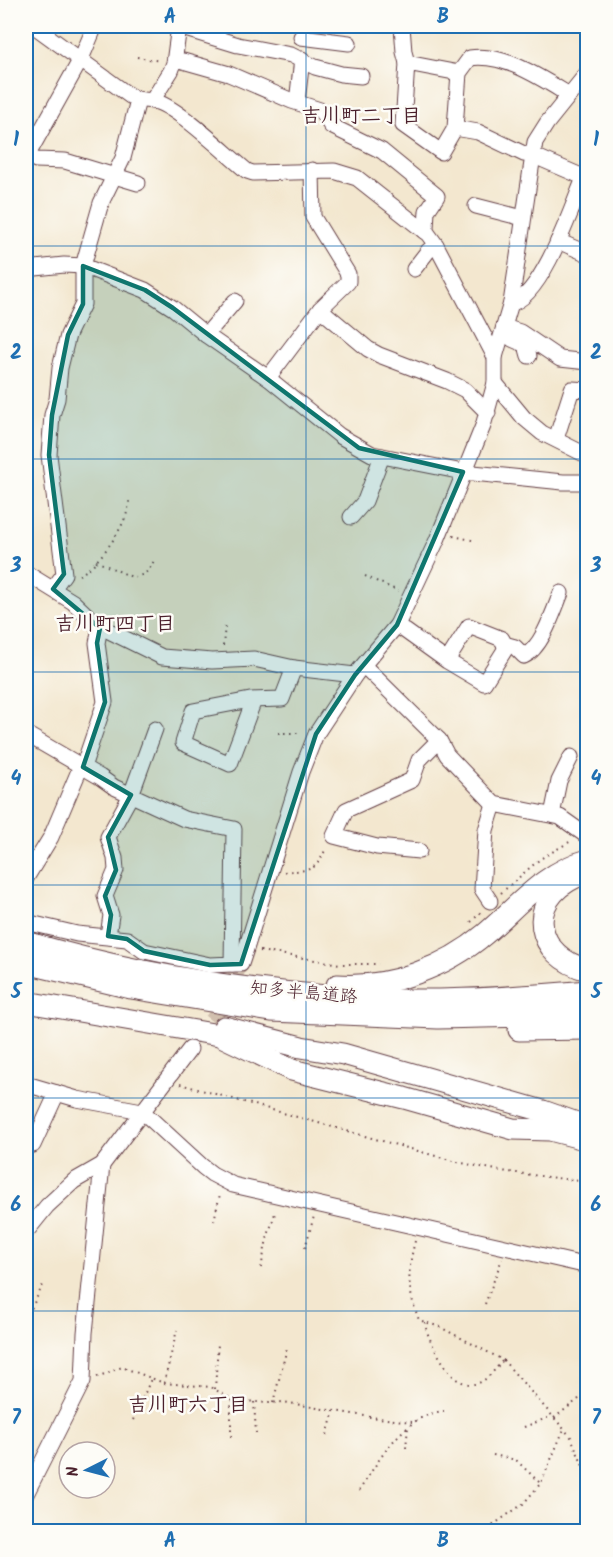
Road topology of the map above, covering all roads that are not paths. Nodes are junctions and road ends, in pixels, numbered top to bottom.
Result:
1 (34, 26) edge
2 (94, 26) edge
3 (179, 26) edge
4 (402, 26) edge
5 (301, 32) edge
6 (350, 43) dead end
7 (81, 59) junction
8 (300, 59) junction
9 (179, 62) junction
10 (407, 63) junction
11 (588, 72) edge
12 (459, 73) junction
13 (361, 76) dead end
14 (569, 95) junction
15 (145, 101) junction
16 (297, 102) junction
17 (455, 128) junction
18 (532, 155) junction
19 (26, 157) edge
20 (312, 170) junction
21 (116, 176) junction
22 (586, 179) edge
23 (138, 183) dead end
24 (476, 206) dead end
25 (523, 218) junction
26 (424, 231) junction
27 (558, 241) junction
28 (436, 245) junction
29 (588, 254) edge
30 (83, 266) junction
31 (26, 269) edge
32 (414, 269) dead end
33 (235, 301) dead end
34 (511, 303) junction
35 (320, 309) junction
36 (503, 331) junction
37 (206, 334) junction
38 (529, 356) dead end
39 (495, 357) junction
40 (588, 362) edge
41 (268, 378) junction
42 (495, 383) junction
43 (588, 390) edge
44 (488, 413) junction
45 (555, 439) junction
46 (382, 456) junction
47 (588, 456) edge
48 (463, 472) junction
49 (588, 482) edge
50 (351, 517) dead end
51 (26, 573) edge
52 (53, 589) junction
53 (561, 593) dead end
54 (397, 625) junction
55 (100, 627) junction
56 (504, 644) junction
57 (447, 661) junction
58 (294, 668) junction
59 (360, 670) junction
60 (254, 700) junction
61 (155, 729) dead end
62 (26, 734) edge
63 (439, 740) junction
64 (571, 757) dead end
65 (82, 766) junction
66 (131, 795) junction
67 (494, 804) junction
68 (552, 815) junction
69 (586, 834) edge
70 (419, 851) dead end
71 (588, 860) edge
72 (588, 872) edge
73 (26, 878) edge
74 (490, 901) road end
75 (26, 922) edge
76 (108, 936) junction
77 (26, 942) edge
78 (26, 963) edge
79 (232, 964) junction
80 (588, 970) edge
81 (196, 981) junction
82 (26, 991) edge
83 (588, 992) edge
84 (26, 1002) edge
85 (242, 1007) junction
86 (588, 1011) edge
87 (588, 1029) edge
88 (190, 1049) tunnel mouth
89 (26, 1084) edge
90 (57, 1094) junction
91 (543, 1110) junction
92 (142, 1111) junction
93 (588, 1115) edge
94 (588, 1127) edge
95 (513, 1129) junction
96 (588, 1140) edge
97 (33, 1144) dead end
98 (588, 1154) edge
99 (102, 1165) junction
100 (26, 1232) edge
101 (588, 1266) edge
102 (26, 1494) edge
103 (26, 1529) edge
104 (30, 1532) edge

1 - 7 street
2 - 7 street
3 - 8 street
3 - 9 street
4 - 10 street
5 - 6 street
5 - 8 street
7 - 15 street
7 - 19 street
8 - 13 street
8 - 16 street
9 - 15 street
9 - 16 street
10 - 12 street
10 - 17 street
11 - 14 street
12 - 14 street
12 - 17 street
14 - 18 street
15 - 20 street
15 - 21 street
16 - 26 street
17 - 18 street
18 - 22 street
18 - 25 street
19 - 21 street
20 - 26 street
20 - 35 street
21 - 23 street
21 - 30 street
22 - 27 street
24 - 25 street
25 - 34 street
26 - 28 street
27 - 29 street
27 - 34 street
28 - 32 street
28 - 39 street
30 - 31 street
30 - 37 street
30 - 52 street
33 - 37 street
34 - 36 street
35 - 41 street
35 - 44 street
36 - 38 street
36 - 39 street
36 - 40 street
37 - 41 street
39 - 42 street
41 - 46 street
42 - 44 street
42 - 45 street
43 - 45 street
44 - 48 street
45 - 47 street
46 - 48 street
46 - 50 street
48 - 49 street
48 - 54 street
51 - 52 street
52 - 55 street
53 - 56 street
54 - 57 street
54 - 59 street
55 - 58 street
55 - 65 street
56 - 57 street
56 - 57 street
58 - 59 street
58 - 60 street
59 - 63 street
59 - 79 street
60 - 60 street
61 - 66 street
62 - 65 street
63 - 67 street
63 - 70 street
64 - 68 street
65 - 66 street
65 - 73 street
66 - 76 street
66 - 79 street
67 - 68 street
67 - 74 street
68 - 69 street
71 - 81 highway
72 - 80 highway
75 - 76 street
76 - 79 street
77 - 81 highway, 知多半島道路
78 - 85 highway, 知多半島道路
81 - 83 highway, 知多半島道路
82 - 91 highway
84 - 95 highway
85 - 86 highway, 知多半島道路
85 - 87 highway
88 - 92 street
89 - 90 street
90 - 92 street
90 - 97 street
91 - 93 highway
91 - 94 highway
92 - 99 street
92 - 101 street
95 - 96 highway
95 - 98 highway
99 - 100 street
99 - 102 street
103 - 104 street

